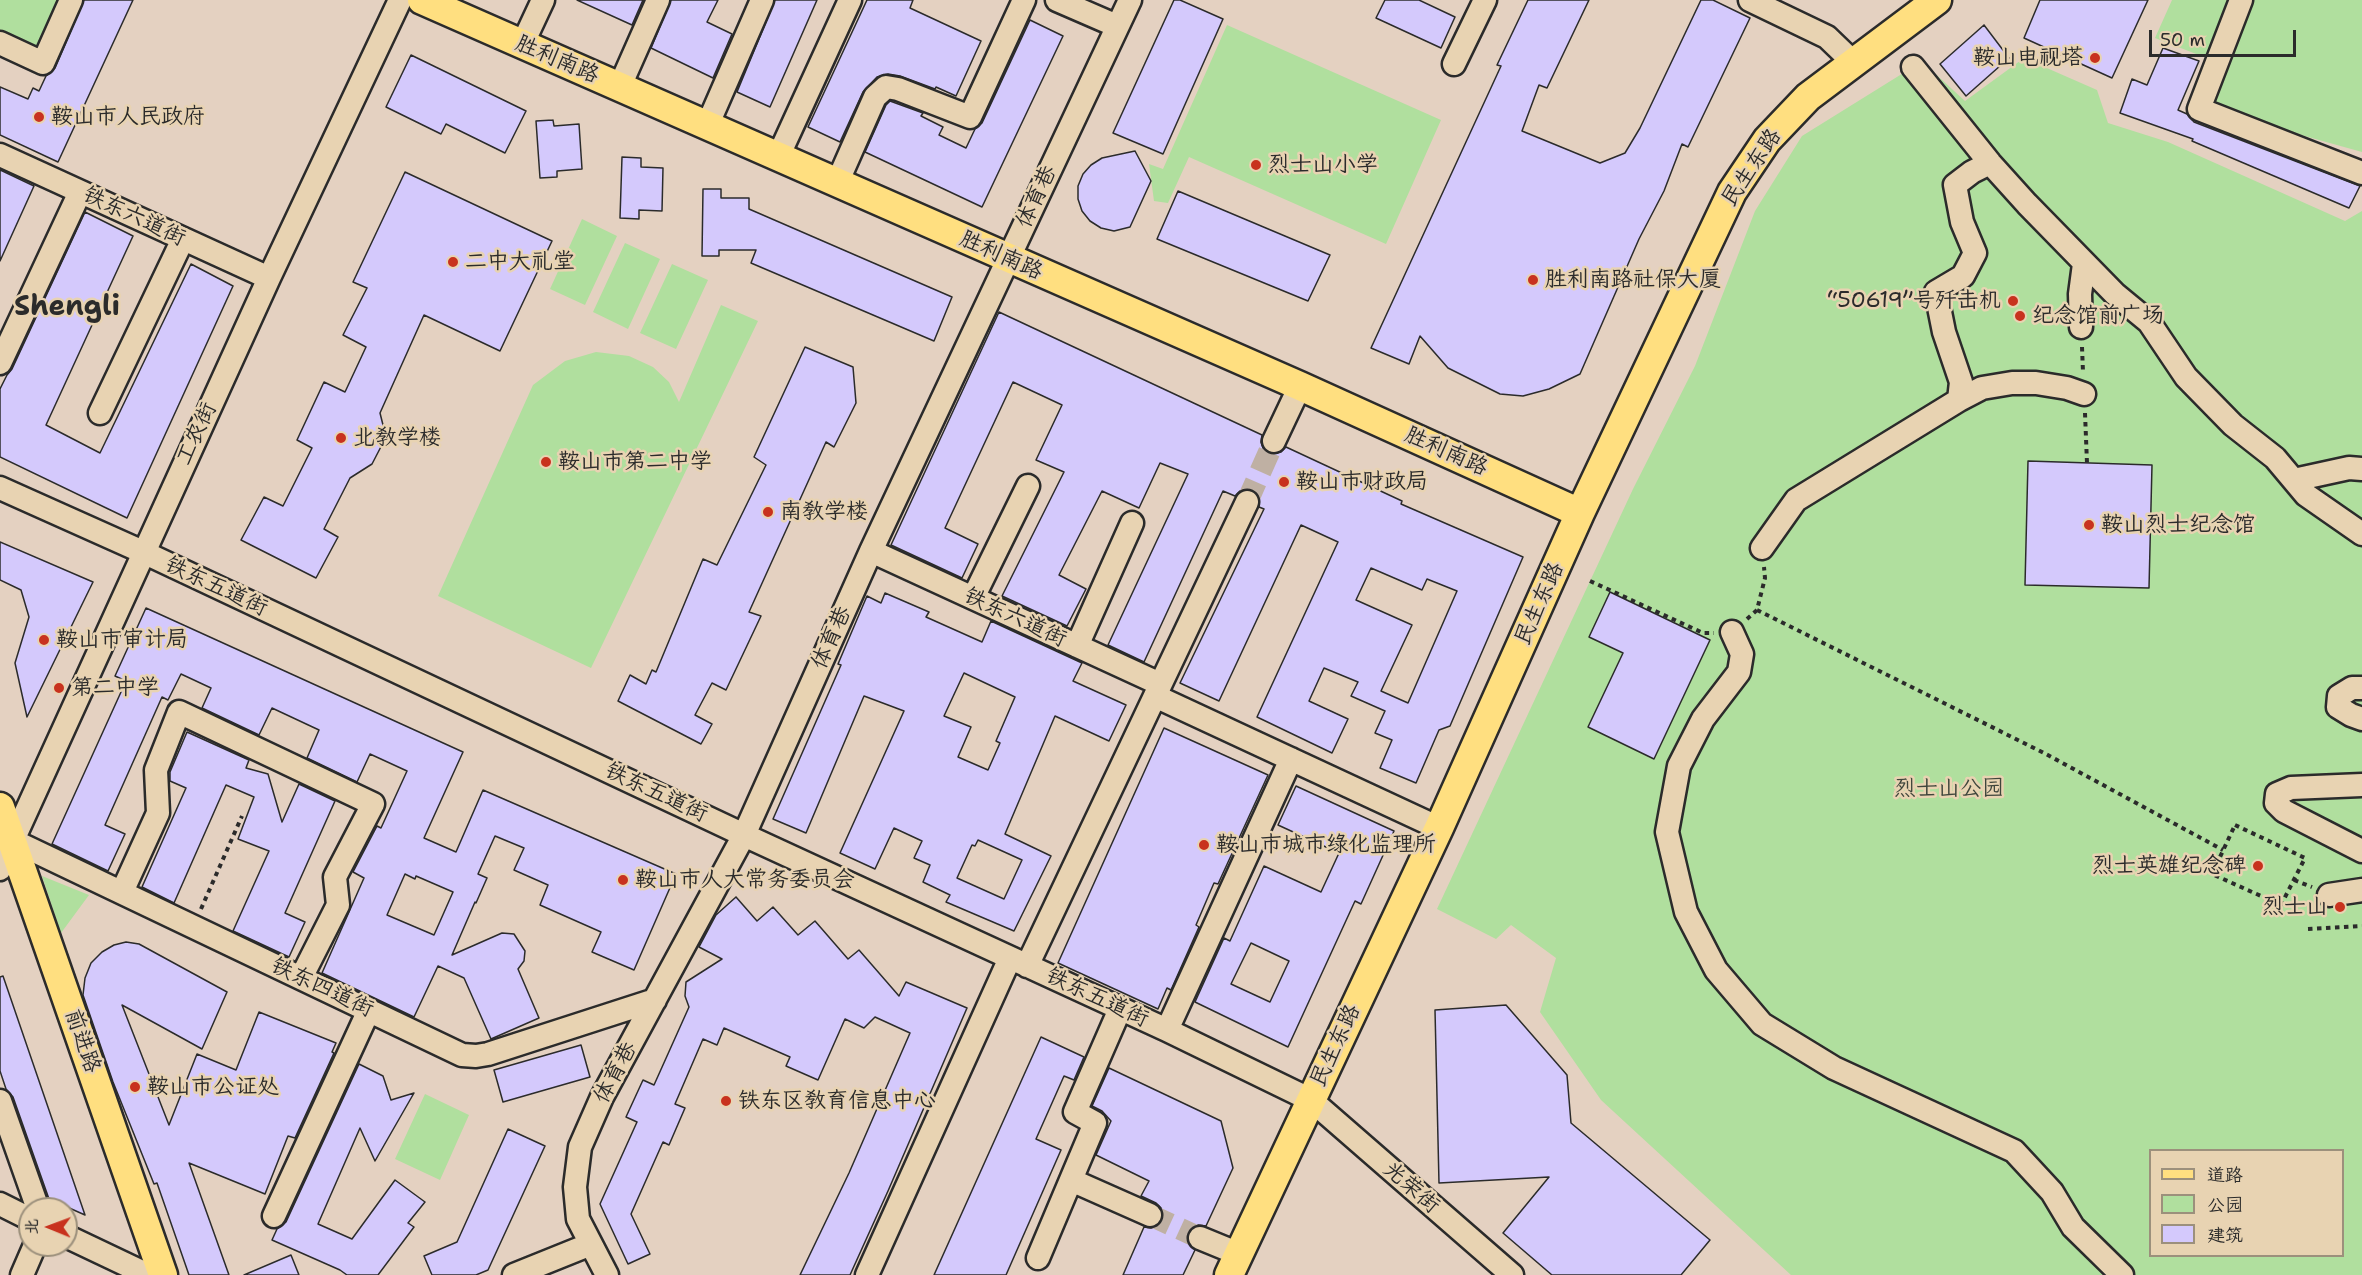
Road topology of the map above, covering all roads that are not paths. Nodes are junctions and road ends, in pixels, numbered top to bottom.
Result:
1 (71, 0) edge
2 (400, 0) edge
3 (422, 0) edge
4 (543, 0) edge
5 (658, 0) edge
6 (762, 0) edge
7 (850, 0) edge
8 (1024, 0) edge
9 (1057, 0) edge
10 (1130, 0) edge
11 (1485, 0) edge
12 (1750, 0) edge
13 (1937, 0) edge
14 (2241, 0) edge
15 (1117, 26) junction
16 (0, 43) edge
17 (522, 45) junction
18 (1854, 63) junction
19 (1454, 64) dead end
20 (1913, 67) dead end
21 (620, 86) junction
22 (707, 126) junction
23 (0, 155) edge
24 (778, 157) junction
25 (1990, 163) junction
26 (2362, 173) edge
27 (837, 183) junction
28 (80, 192) junction
29 (183, 239) junction
30 (1008, 259) junction
31 (2084, 264) junction
32 (269, 278) junction
33 (2081, 327) road end
34 (0, 363) edge
35 (1300, 386) junction
36 (2084, 394) road end
37 (1959, 400) junction
38 (100, 413) dead end
39 (1274, 441) tunnel mouth
40 (2362, 469) edge
41 (2294, 480) junction
42 (1028, 486) dead end
43 (0, 488) edge
44 (1246, 502) tunnel mouth
45 (1580, 513) junction
46 (1132, 523) dead end
47 (2362, 534) edge
48 (1762, 548) road end
49 (871, 551) junction
50 (143, 552) junction
51 (973, 598) junction
52 (1732, 632) road end
53 (1077, 646) junction
54 (2362, 688) edge
55 (1158, 690) junction
56 (2362, 719) edge
57 (1291, 759) junction
58 (2362, 786) edge
59 (0, 807) edge
60 (1439, 828) junction
61 (744, 835) junction
62 (6, 837) edge
63 (2362, 851) edge
64 (0, 869) edge
65 (2362, 890) edge
66 (2320, 891) road end
67 (122, 892) junction
68 (1019, 962) junction
69 (301, 978) junction
70 (655, 1000) junction
71 (1120, 1009) junction
72 (369, 1010) junction
73 (1167, 1030) junction
74 (1311, 1100) junction
75 (0, 1101) edge
76 (1071, 1180) junction
77 (34, 1197) edge
78 (0, 1204) edge
79 (18, 1213) edge
80 (1150, 1215) tunnel mouth
81 (274, 1216) dead end
82 (1200, 1238) tunnel mouth
83 (78, 1242) edge
84 (591, 1244) junction
85 (30, 1257) edge
86 (1038, 1258) dead end
87 (1234, 1265) edge
88 (22, 1275) edge
89 (148, 1275) edge
90 (163, 1275) edge
91 (514, 1275) edge
92 (607, 1275) edge
93 (867, 1275) edge
94 (1512, 1275) edge
95 (2122, 1275) edge

1 - 16 street
2 - 32 street, 工农街
3 - 17 main road, 胜利南路
4 - 17 street
5 - 21 street
6 - 22 street
7 - 24 street
8 - 27 street
9 - 15 street
10 - 15 street, 体育巷
11 - 19 street
12 - 18 street
13 - 18 main road, 民生东路
14 - 26 street
15 - 30 street, 体育巷
17 - 21 main road, 胜利南路
18 - 45 main road, 民生东路
20 - 25 street
21 - 22 main road, 胜利南路
22 - 24 main road, 胜利南路
23 - 28 street, 铁东六道街
24 - 27 main road, 胜利南路
25 - 31 street
25 - 37 street
27 - 30 main road, 胜利南路
28 - 29 street, 铁东六道街
28 - 34 street
29 - 32 street, 铁东六道街
29 - 38 street
30 - 35 main road, 胜利南路
30 - 49 street, 体育巷
31 - 33 street
31 - 41 street
32 - 50 street, 工农街
35 - 39 street
35 - 45 main road, 胜利南路
36 - 37 street
37 - 48 street
40 - 41 street
41 - 47 street
42 - 51 street
43 - 50 street, 铁东五道街
44 - 55 street
45 - 60 main road, 民生东路
46 - 53 street
49 - 51 street, 铁东六道街
49 - 61 street, 体育巷
50 - 61 street, 铁东五道街
50 - 62 street, 工农街
51 - 53 street, 铁东六道街
52 - 95 street
53 - 55 street, 铁东六道街
54 - 56 street
55 - 57 street, 铁东六道街
55 - 68 street
57 - 60 street, 铁东六道街
57 - 73 street
58 - 63 street
59 - 62 main road, 前进路
60 - 74 main road, 民生东路
61 - 68 street, 铁东五道街
61 - 70 street, 体育巷
62 - 64 street, 工农街
62 - 67 street, 铁东四道街
62 - 90 main road, 前进路
65 - 66 street
67 - 69 street, 铁东四道街
67 - 69 street
68 - 71 street, 铁东五道街
68 - 93 street
69 - 72 street, 铁东四道街
70 - 72 street, 铁东四道街
70 - 84 street, 体育巷
71 - 73 street, 铁东五道街
71 - 76 street
72 - 81 street
73 - 74 street, 铁东五道街
74 - 87 main road, 民生东路
74 - 94 street, 光荣街
75 - 77 street
76 - 80 street
76 - 86 street
78 - 79 street
82 - 87 street
83 - 89 street
84 - 91 street
84 - 92 street, 体育巷
85 - 88 street

